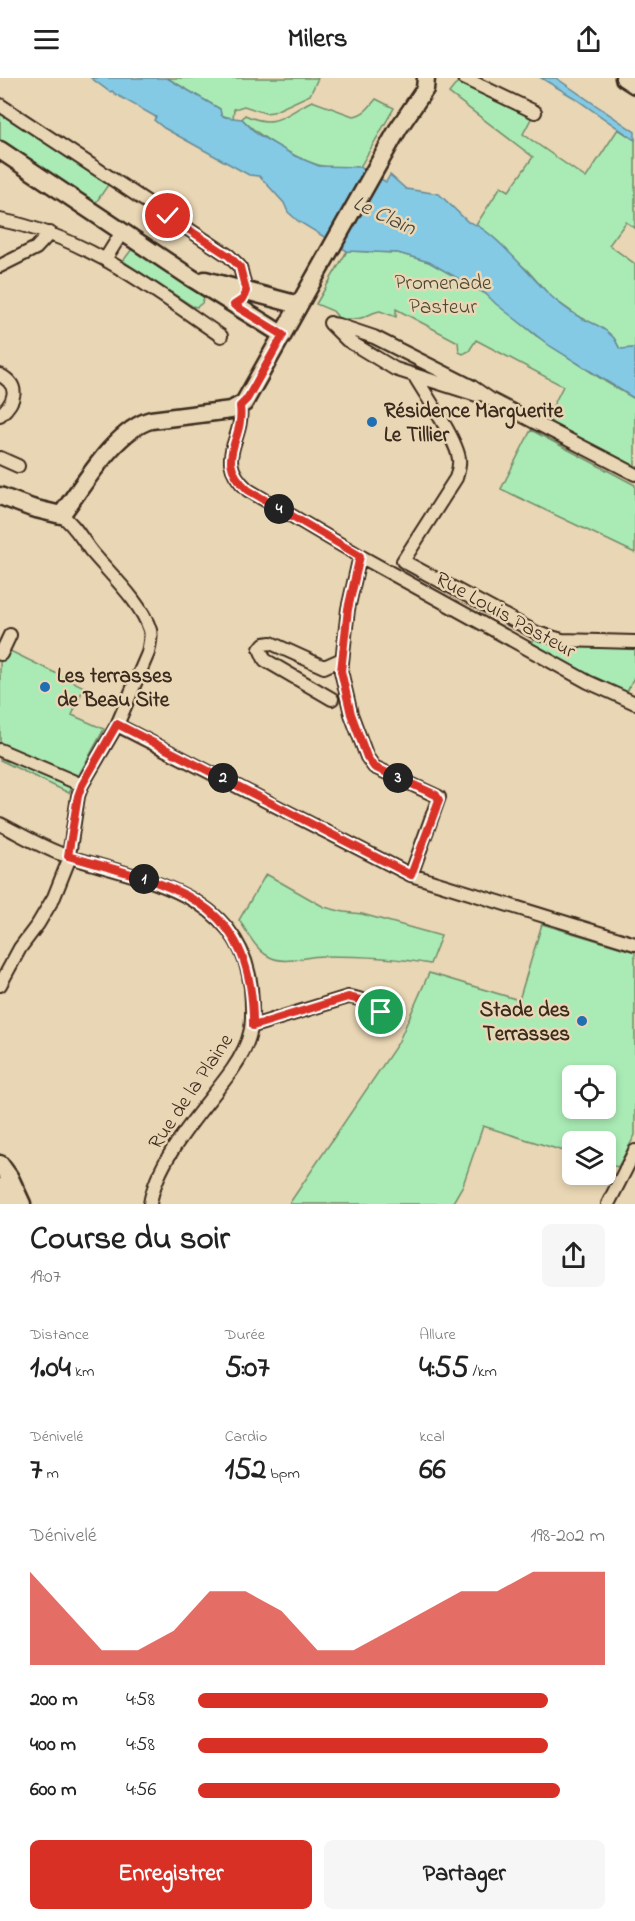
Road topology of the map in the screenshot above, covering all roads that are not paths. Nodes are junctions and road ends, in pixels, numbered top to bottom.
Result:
1 (465, 78) edge
2 (624, 78) edge
3 (431, 82) edge
4 (635, 85) edge
5 (0, 105) edge
6 (535, 112) dead end
7 (0, 150) edge
8 (0, 220) edge
9 (122, 232) junction
10 (50, 234) junction
11 (106, 258) junction
12 (0, 266) edge
13 (190, 277) junction
14 (246, 291) junction
15 (234, 305) junction
16 (299, 305) junction
17 (283, 335) junction
18 (221, 336) dead end
19 (0, 375) edge
20 (414, 375) junction
21 (490, 399) junction
22 (240, 406) junction
23 (0, 415) edge
24 (0, 458) edge
25 (18, 466) dead end
26 (635, 474) edge
27 (0, 496) edge
28 (62, 515) junction
29 (360, 556) junction
30 (10, 635) dead end
31 (635, 642) edge
32 (1, 654) edge
33 (341, 665) junction
34 (333, 699) dead end
35 (635, 704) edge
36 (117, 724) junction
37 (0, 750) edge
38 (82, 785) junction
39 (0, 824) edge
40 (68, 856) junction
41 (411, 875) junction
42 (635, 944) edge
43 (0, 985) edge
44 (389, 1023) dead end
45 (253, 1026) junction
46 (635, 1152) edge
47 (0, 1164) edge
48 (0, 1187) edge
49 (8, 1204) edge
50 (22, 1204) edge
51 (150, 1204) edge
52 (608, 1204) edge

1 - 6 street
2 - 4 street
3 - 16 street
5 - 14 street
7 - 9 street
8 - 10 street
9 - 11 street
9 - 13 street
10 - 11 street
10 - 12 street
11 - 18 street
13 - 14 street
13 - 15 street
14 - 15 street
14 - 16 street
15 - 17 street
16 - 17 street
17 - 22 street
19 - 23 street
20 - 21 street
20 - 21 street
20 - 31 street
21 - 26 street
22 - 28 street
22 - 29 street, Rue Louis Pasteur
24 - 25 street
27 - 28 street
28 - 36 street
29 - 33 street
29 - 35 street, Rue Louis Pasteur
30 - 32 street
33 - 34 street
33 - 41 street
36 - 38 street
36 - 41 street
37 - 38 street
38 - 40 street
39 - 40 street, Rue de la Plaine
40 - 43 street
40 - 45 street, Rue de la Plaine
41 - 42 street
44 - 45 street
45 - 51 street, Rue de la Plaine
46 - 52 street
47 - 50 street
48 - 49 street

